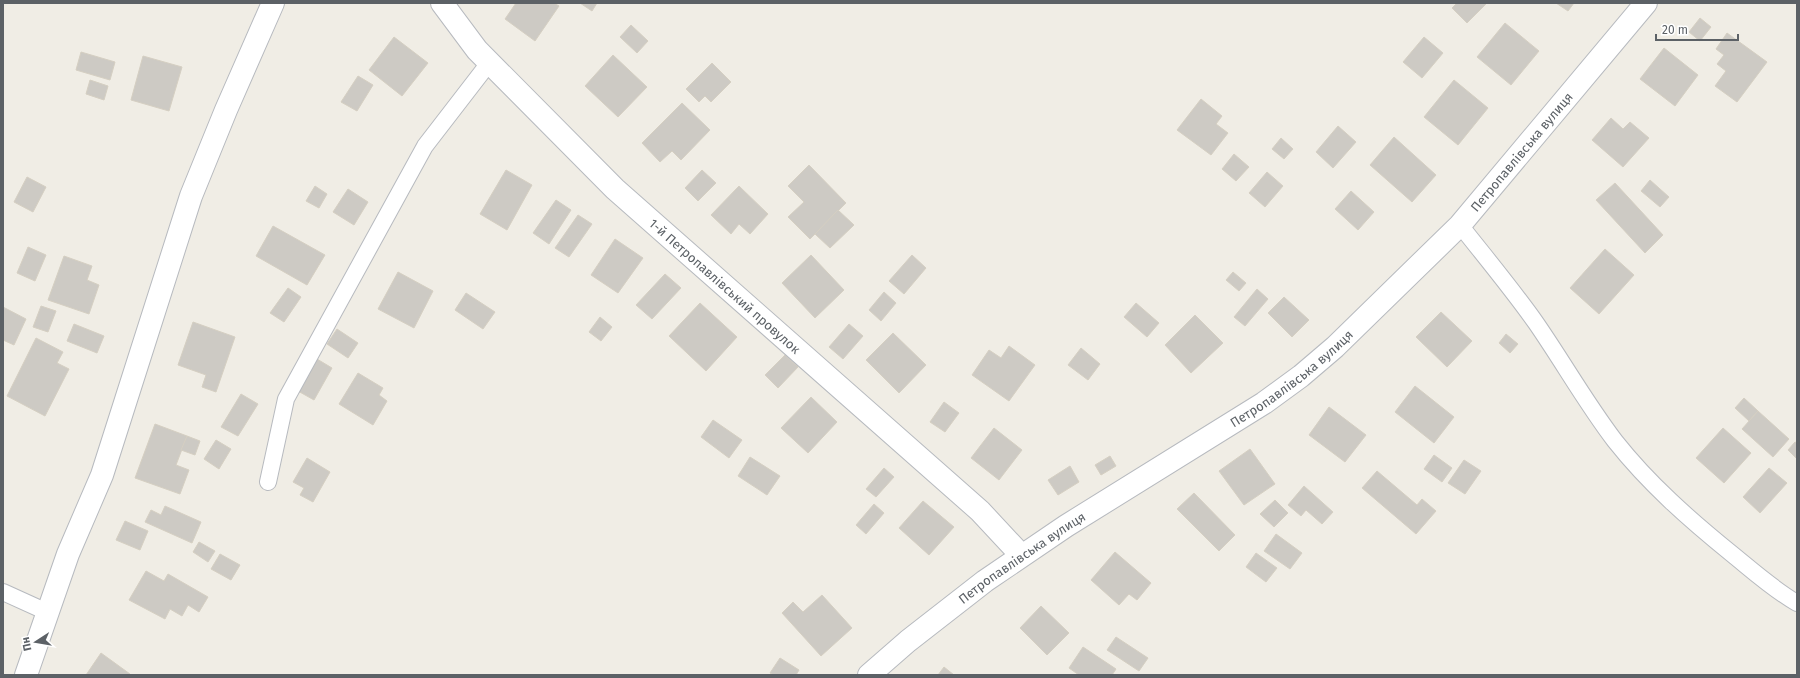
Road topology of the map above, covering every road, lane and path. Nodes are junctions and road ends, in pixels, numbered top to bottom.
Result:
1 (273, 3) edge
2 (442, 3) edge
3 (1646, 3) edge
4 (489, 63) junction
5 (1460, 225) junction
6 (268, 482) dead end
7 (1021, 555) junction
8 (3, 592) edge
9 (1797, 603) edge
10 (48, 612) junction
11 (26, 675) edge
12 (869, 675) edge

1 - 10 street
2 - 4 street, 1-й Петропавлівський провулок
3 - 5 street, Петропавлівська вулиця
4 - 6 lane
4 - 7 street, 1-й Петропавлівський провулок
5 - 7 street, Петропавлівська вулиця
5 - 9 lane
7 - 12 street, Петропавлівська вулиця
8 - 10 lane
10 - 11 street

